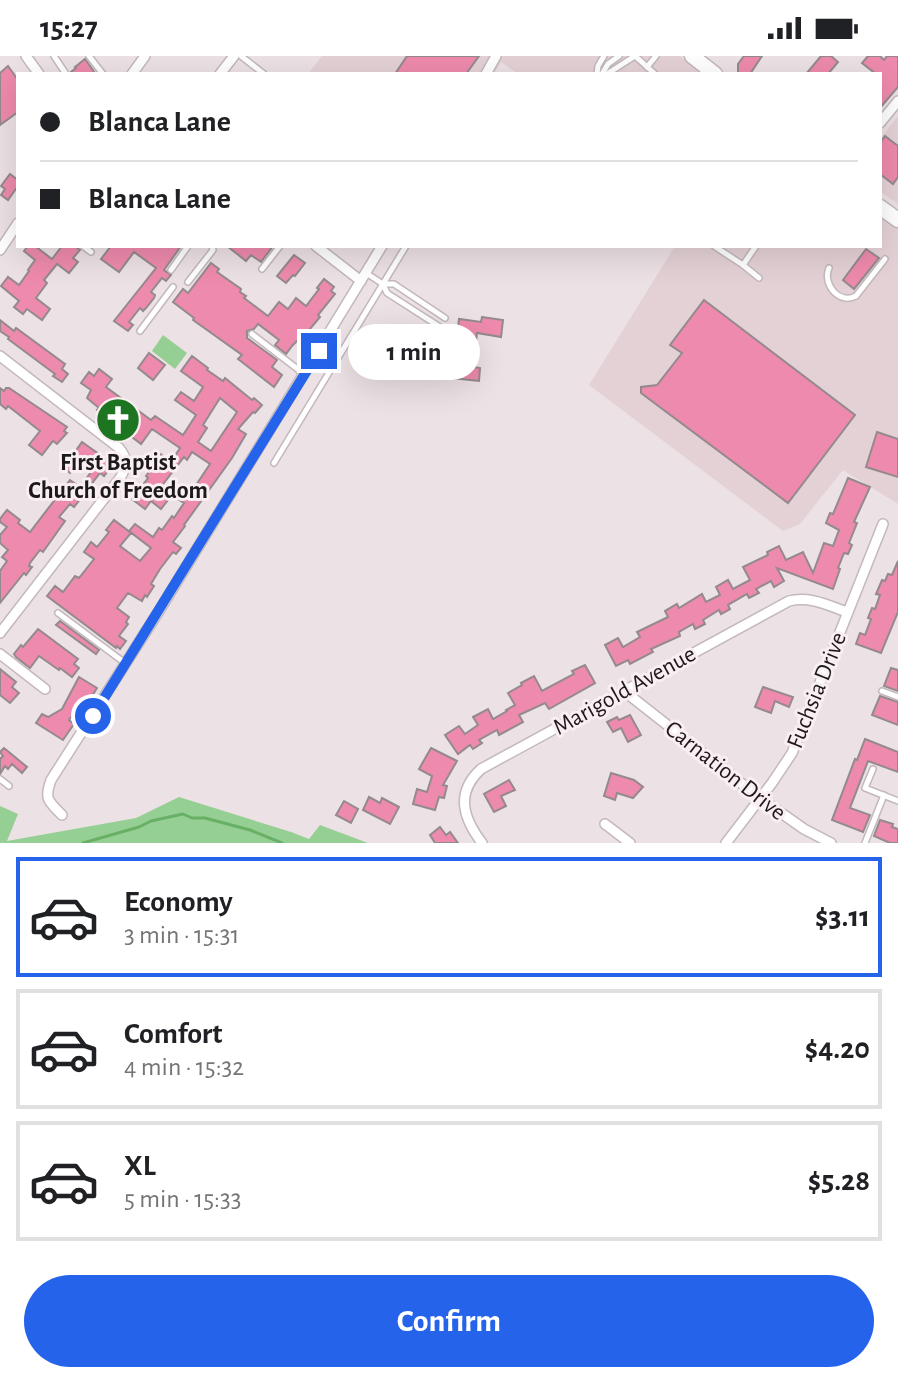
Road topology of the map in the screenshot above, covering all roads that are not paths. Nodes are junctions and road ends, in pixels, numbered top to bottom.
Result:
1 (89, 56) edge
2 (234, 56) edge
3 (241, 56) edge
4 (619, 56) edge
5 (635, 56) edge
6 (656, 56) edge
7 (647, 67) junction
8 (101, 72) edge
9 (222, 72) edge
10 (261, 72) edge
11 (603, 72) edge
12 (606, 72) edge
13 (653, 72) edge
14 (898, 101) edge
15 (882, 121) edge
16 (16, 226) edge
17 (1, 245) edge
18 (86, 248) edge
19 (187, 248) edge
20 (212, 248) edge
21 (278, 248) edge
22 (319, 248) edge
23 (381, 248) edge
24 (405, 248) edge
25 (717, 248) edge
26 (755, 248) edge
27 (91, 252) dead end
28 (885, 259) dead end
29 (743, 265) junction
30 (829, 268) dead end
31 (262, 269) dead end
32 (171, 270) dead end
33 (364, 277) junction
34 (759, 278) dead end
35 (188, 282) dead end
36 (383, 284) junction
37 (173, 287) dead end
38 (445, 318) dead end
39 (440, 327) dead end
40 (140, 331) dead end
41 (252, 334) dead end
42 (0, 356) edge
43 (304, 374) junction
44 (274, 463) dead end
45 (883, 524) dead end
46 (847, 612) junction
47 (58, 613) dead end
48 (0, 633) edge
49 (0, 654) edge
50 (126, 664) junction
51 (45, 689) dead end
52 (624, 691) junction
53 (882, 691) dead end
54 (898, 697) edge
55 (873, 769) dead end
56 (0, 779) edge
57 (9, 786) dead end
58 (884, 795) junction
59 (760, 798) junction
60 (898, 801) edge
61 (62, 815) dead end
62 (605, 824) dead end
63 (482, 843) edge
64 (630, 843) edge
65 (726, 843) edge
66 (831, 843) edge
67 (865, 843) edge

1 - 8 lane
2 - 9 street
3 - 10 lane
4 - 11 lane
5 - 7 lane
5 - 12 lane
6 - 7 lane
7 - 13 lane
14 - 15 street
16 - 17 street
18 - 27 lane
19 - 32 lane
20 - 35 lane
21 - 31 lane
22 - 33 street
23 - 33 street
24 - 36 lane
25 - 29 lane
26 - 29 lane
28 - 30 lane
29 - 34 lane
33 - 36 lane
33 - 43 street
36 - 38 lane
36 - 39 lane
36 - 44 lane
37 - 40 lane
41 - 43 lane
42 - 48 street
43 - 50 street
45 - 46 street, Fuchsia Drive
46 - 52 street, Marigold Avenue
46 - 59 street, Fuchsia Drive
47 - 50 lane
49 - 51 street
50 - 61 street
52 - 59 street, Carnation Drive
52 - 63 street, Marigold Avenue
53 - 54 lane
55 - 58 lane
56 - 57 lane
58 - 60 lane
58 - 67 lane
59 - 65 street, Fuchsia Drive
59 - 66 street, Carnation Drive
62 - 64 street

